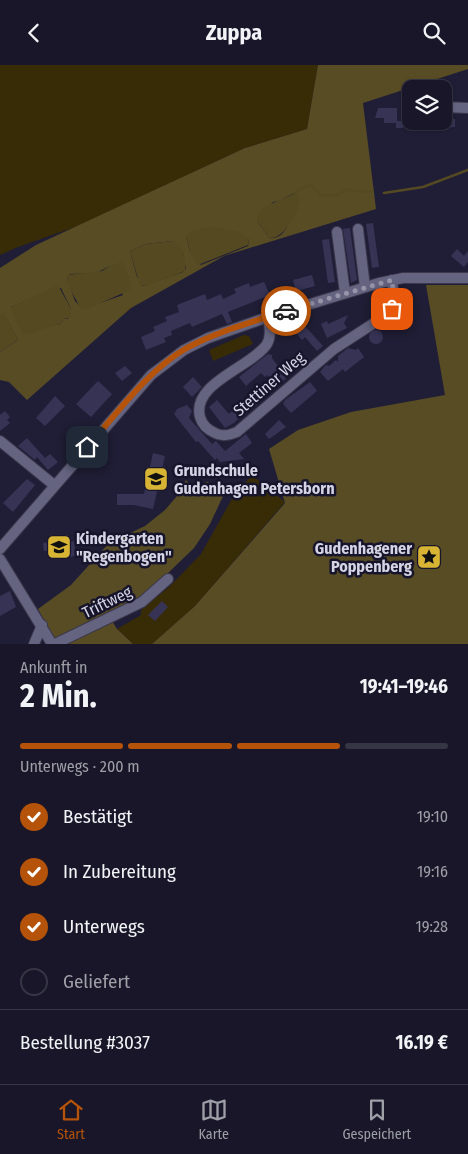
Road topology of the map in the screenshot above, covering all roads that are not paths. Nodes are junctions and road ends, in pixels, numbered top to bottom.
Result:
1 (452, 107) edge
2 (468, 108) edge
3 (358, 229) dead end
4 (337, 232) dead end
5 (468, 278) edge
6 (392, 280) junction
7 (365, 287) junction
8 (345, 293) junction
9 (268, 317) junction
10 (0, 441) edge
11 (54, 485) junction
12 (0, 549) edge
13 (0, 559) edge
14 (168, 579) dead end
15 (42, 625) junction
16 (34, 644) edge
17 (53, 644) edge

1 - 2 street
3 - 7 street
4 - 8 street
5 - 6 street
6 - 7 street
6 - 9 street, Stettiner Weg
7 - 8 street
8 - 9 street
9 - 11 street
10 - 11 street
11 - 12 street
13 - 15 street
14 - 17 street, Triftweg
15 - 16 street
15 - 17 street

